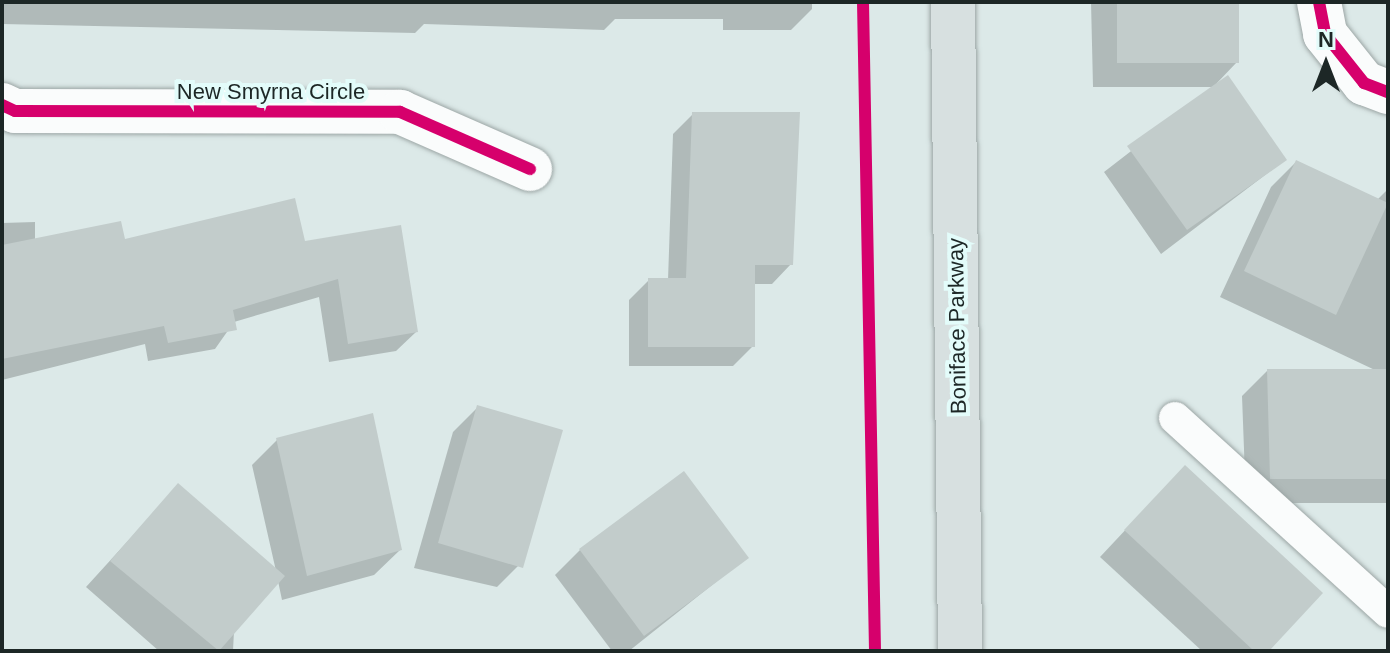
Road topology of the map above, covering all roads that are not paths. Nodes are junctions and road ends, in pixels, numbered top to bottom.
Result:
1 (953, 2) edge
2 (1319, 2) edge
3 (1388, 92) edge
4 (2, 105) edge
5 (530, 169) dead end
6 (1175, 418) dead end
7 (1388, 612) edge
8 (960, 651) edge

1 - 8 main road, Boniface Parkway
2 - 3 street
4 - 5 street, New Smyrna Circle
6 - 7 lane

